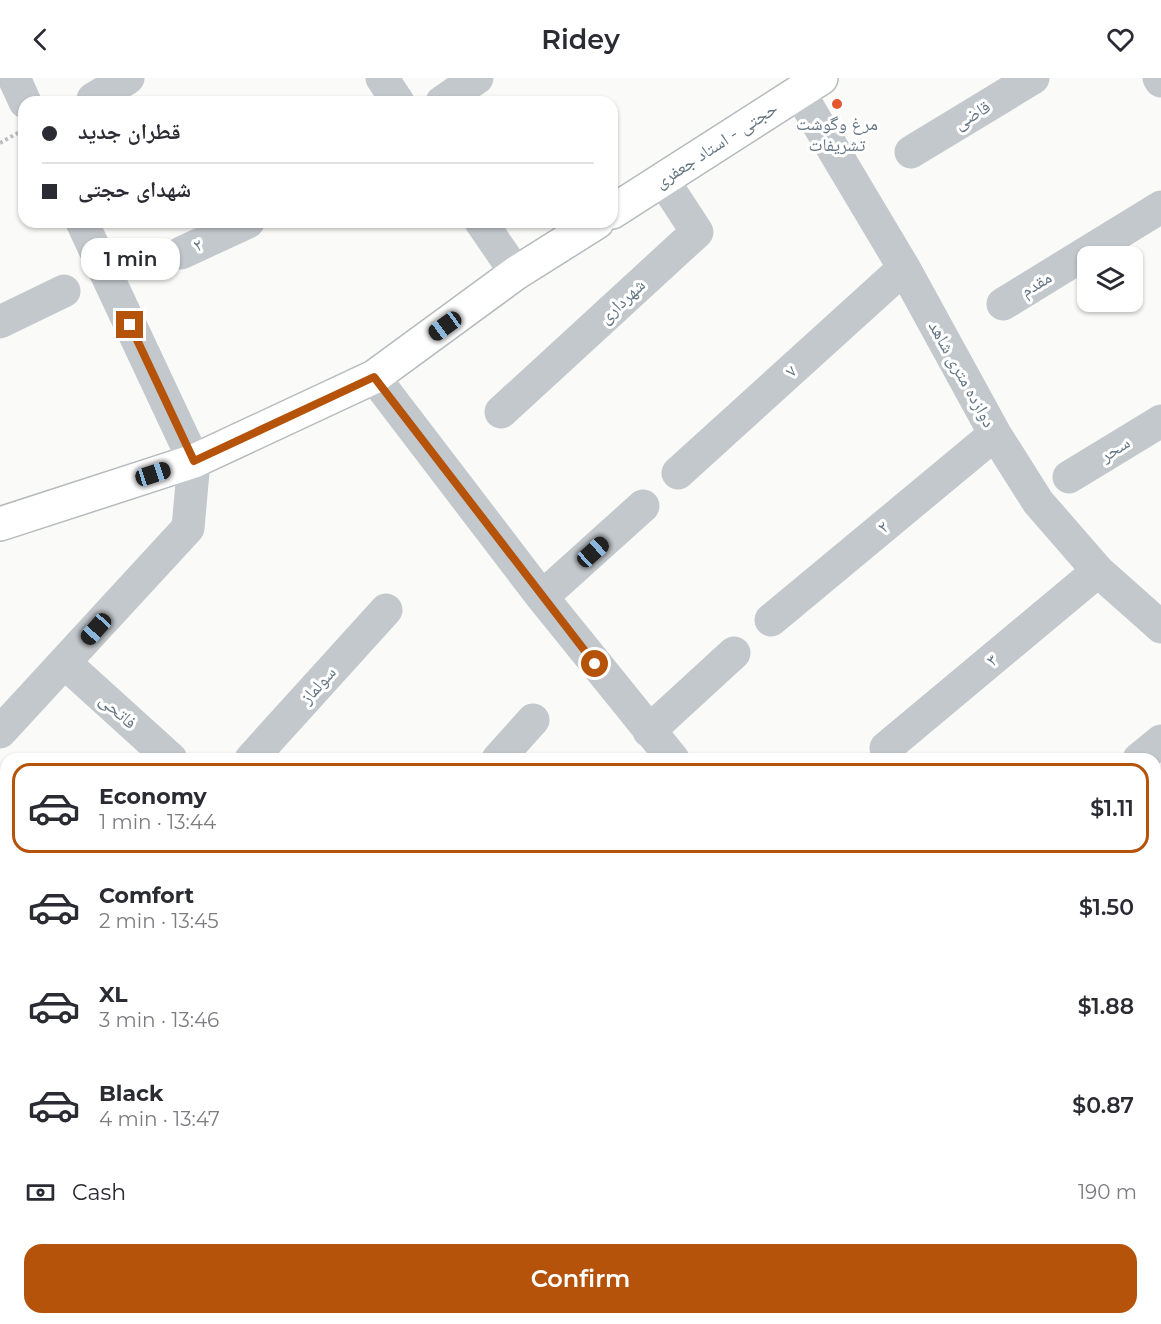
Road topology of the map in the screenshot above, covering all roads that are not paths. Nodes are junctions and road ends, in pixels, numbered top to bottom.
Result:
1 (14, 78) edge
2 (128, 78) edge
3 (382, 78) edge
4 (477, 78) edge
5 (1033, 78) edge
6 (810, 85) edge
7 (22, 96) edge
8 (98, 96) edge
9 (394, 96) edge
10 (451, 96) edge
11 (911, 152) dead end
12 (663, 180) junction
13 (1161, 207) edge
14 (618, 208) edge
15 (85, 228) edge
16 (235, 228) edge
17 (485, 228) edge
18 (587, 228) edge
19 (181, 253) dead end
20 (904, 268) junction
21 (516, 273) junction
22 (64, 291) dead end
23 (1003, 304) dead end
24 (0, 322) edge
25 (374, 377) junction
26 (501, 412) dead end
27 (1161, 421) edge
28 (995, 434) junction
29 (194, 461) junction
30 (678, 473) dead end
31 (1069, 477) dead end
32 (644, 506) dead end
33 (0, 524) edge
34 (1098, 571) junction
35 (542, 597) junction
36 (386, 610) dead end
37 (771, 620) dead end
38 (1161, 627) edge
39 (734, 654) dead end
40 (65, 663) junction
41 (533, 720) dead end
42 (649, 731) junction
43 (0, 732) edge
44 (1161, 741) edge
45 (886, 748) dead end
46 (164, 753) edge
47 (256, 753) edge
48 (503, 753) edge
49 (667, 753) edge
50 (1146, 753) edge

1 - 7 street
2 - 8 street
3 - 9 street
4 - 10 street
5 - 11 street, قاضی
6 - 12 main road, حجتی - استاد جعفری
6 - 20 street, دوازده متری شاهد
12 - 14 main road, حجتی - استاد جعفری
12 - 26 street, شهرداری
13 - 23 street, مقدم
15 - 29 street
16 - 19 street, ۲
17 - 21 street
18 - 21 main road
20 - 28 street, دوازده متری شاهد
20 - 30 street, ۷
21 - 25 main road
22 - 24 street
25 - 29 main road
25 - 35 street
27 - 31 street, سحر
28 - 34 street, دوازده متری شاهد
28 - 37 street, ۲
29 - 33 main road
29 - 40 street
32 - 35 street
34 - 38 street, دوازده متری شاهد
34 - 45 street, ۳
35 - 42 street
36 - 47 street, سولماز
39 - 42 street
40 - 43 street
40 - 46 street, فاتحی
41 - 48 street
42 - 49 street
44 - 50 street

